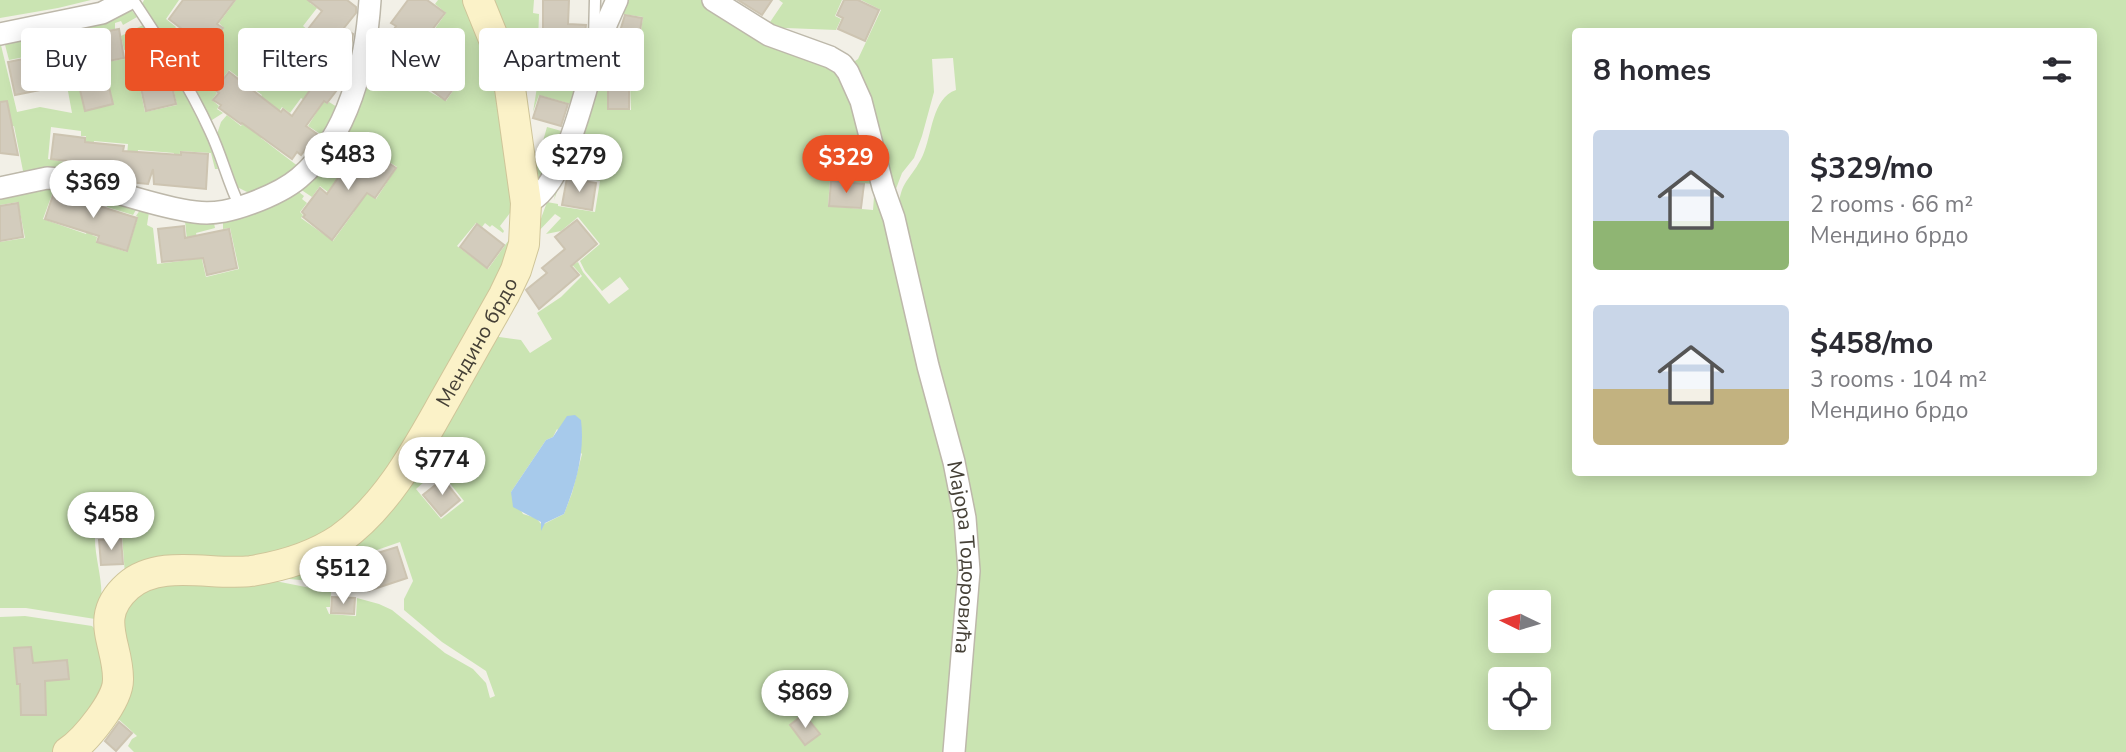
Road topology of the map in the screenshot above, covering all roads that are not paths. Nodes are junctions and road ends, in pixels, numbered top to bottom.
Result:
1 (127, 0) edge
2 (133, 0) edge
3 (370, 0) edge
4 (478, 0) edge
5 (595, 0) edge
6 (617, 0) edge
7 (713, 0) edge
8 (594, 28) edge
9 (606, 28) edge
10 (0, 34) edge
11 (587, 91) edge
12 (0, 188) edge
13 (526, 203) junction
14 (240, 207) junction
15 (68, 752) edge
16 (954, 752) edge

1 - 10 street
2 - 14 lane
3 - 14 street
4 - 13 street, Мендино брдо
5 - 8 lane
6 - 9 street
7 - 16 street, Мајора Тодоровића
11 - 13 street
12 - 14 street
13 - 15 street, Мендино брдо

